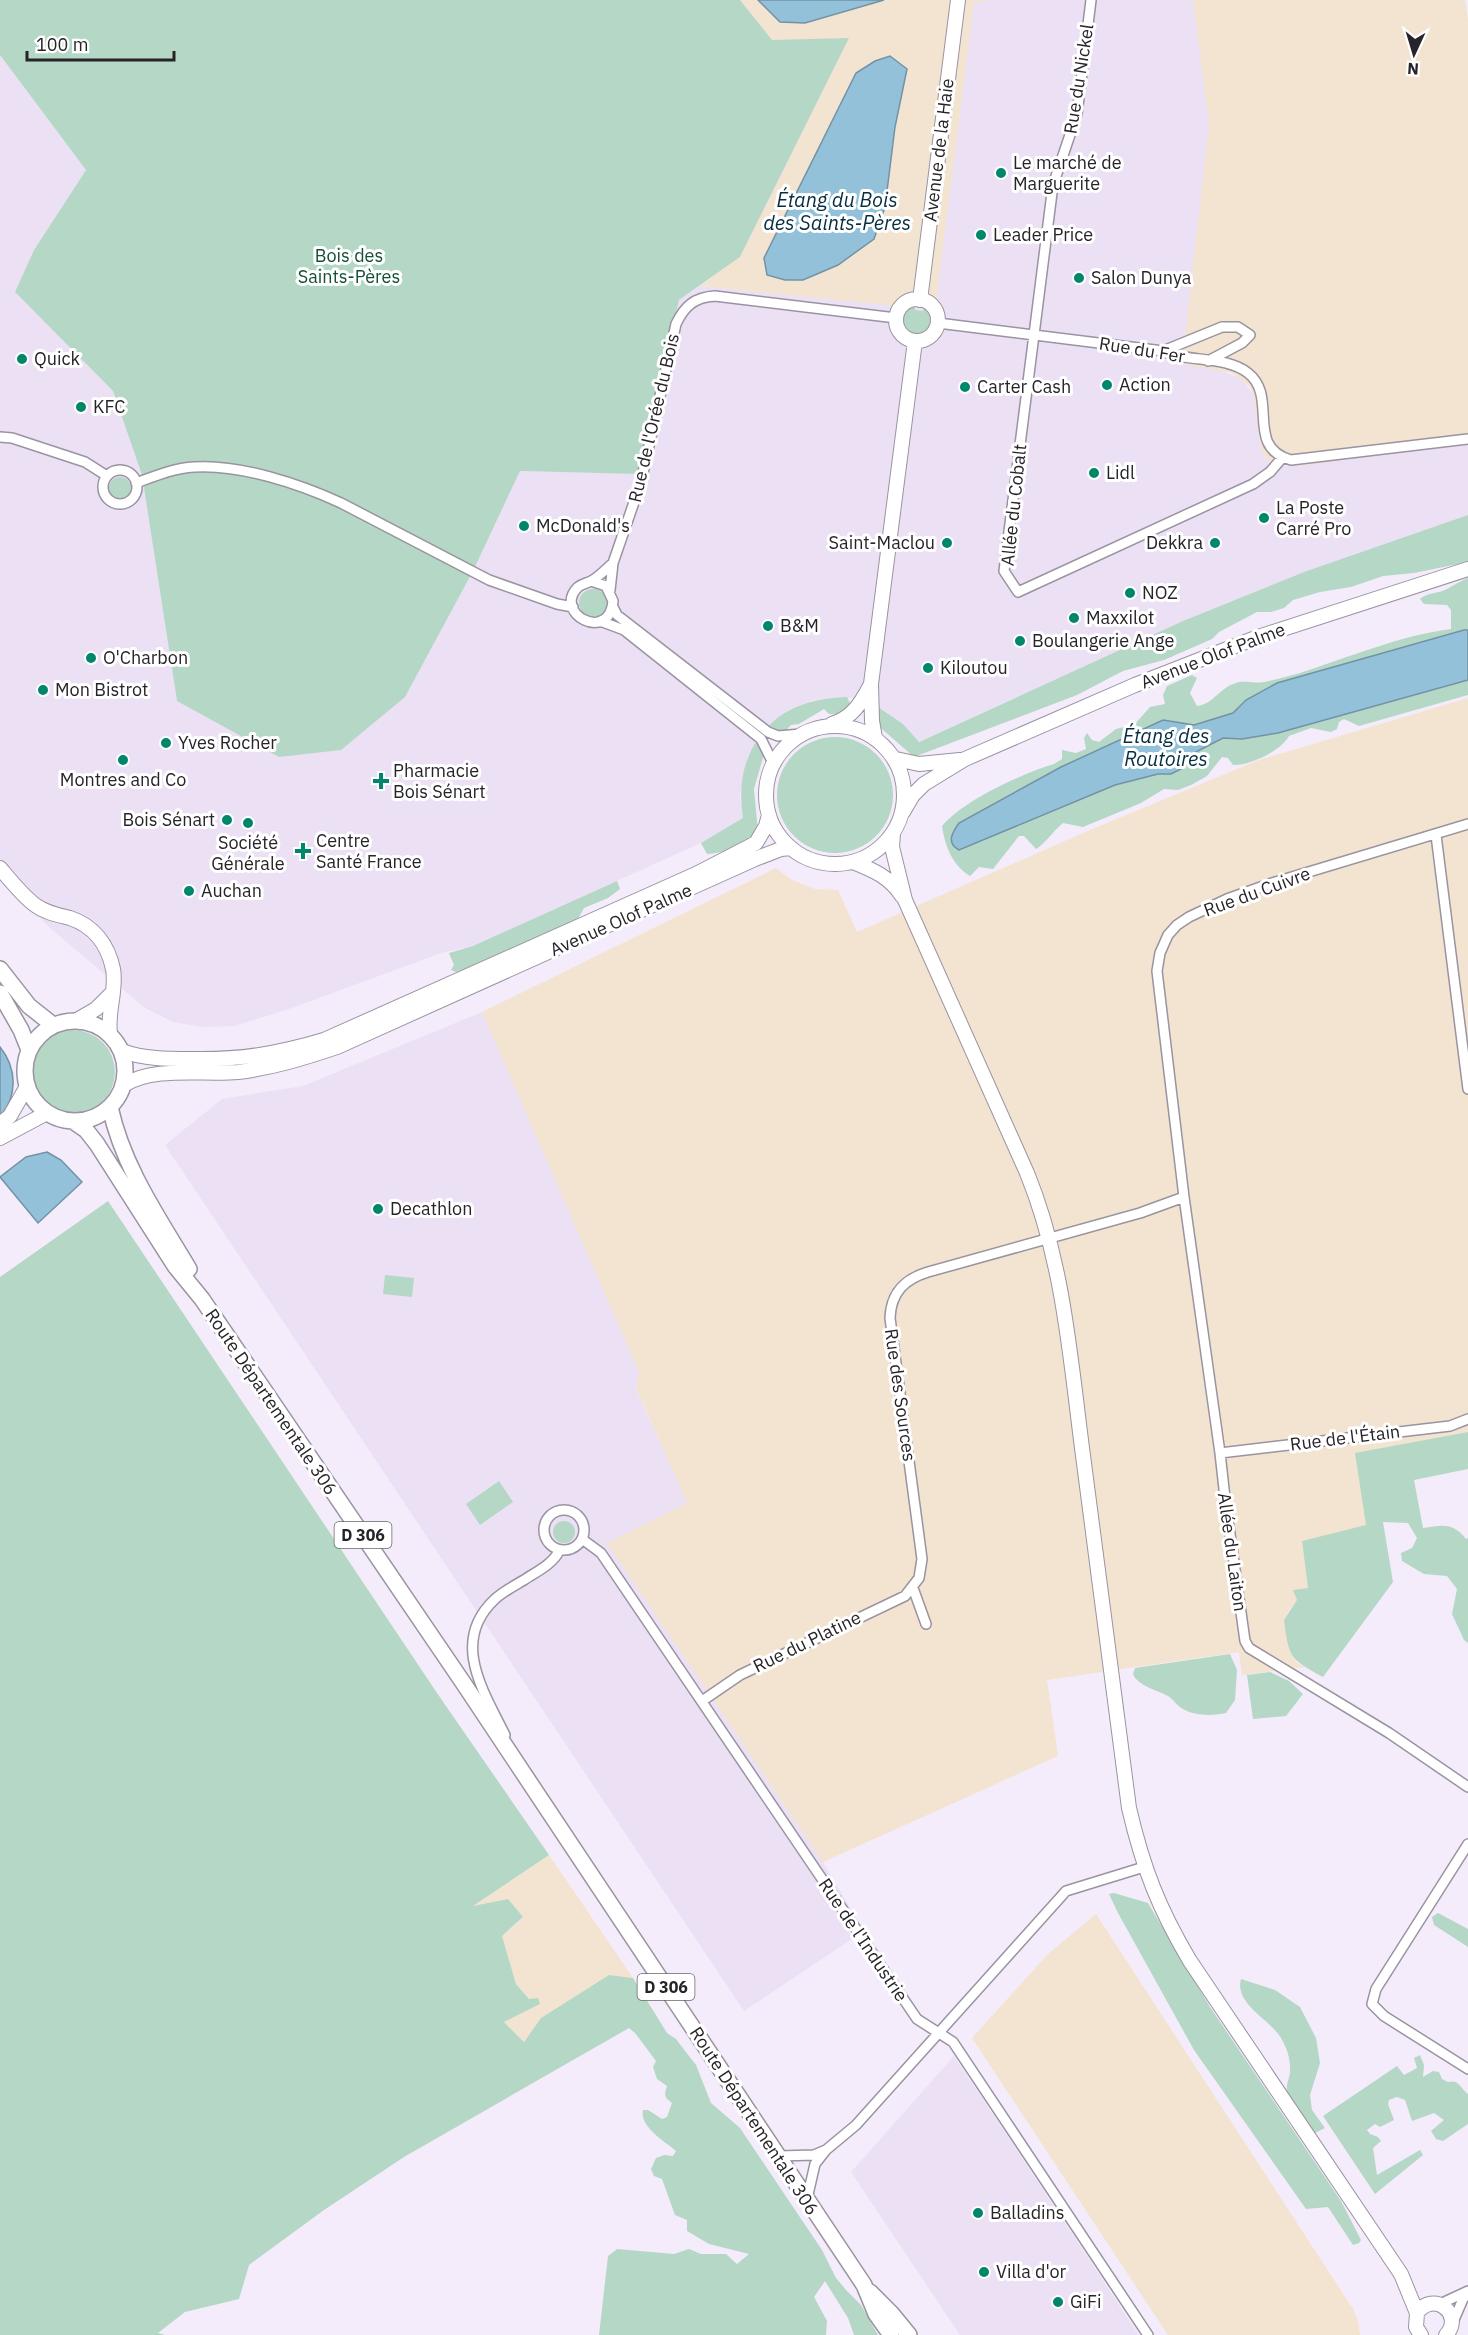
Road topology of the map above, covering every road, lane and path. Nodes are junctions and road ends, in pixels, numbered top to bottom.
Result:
1 (958, 0) edge
2 (1091, 0) edge
3 (920, 300) junction
4 (896, 318) junction
5 (938, 323) junction
6 (1034, 334) junction
7 (915, 341) junction
8 (1163, 351) junction
9 (1208, 361) junction
10 (0, 437) edge
11 (1468, 439) edge
12 (1282, 458) junction
13 (107, 476) junction
14 (136, 483) junction
15 (613, 563) junction
16 (1468, 569) edge
17 (591, 581) junction
18 (610, 590) junction
19 (573, 607) junction
20 (613, 607) junction
21 (600, 621) junction
22 (871, 684) junction
23 (823, 726) junction
24 (801, 734) junction
25 (875, 738) junction
26 (896, 759) junction
27 (965, 759) junction
28 (773, 763) junction
29 (903, 812) junction
30 (769, 814) junction
31 (1468, 824) edge
32 (893, 834) junction
33 (1436, 836) junction
34 (791, 848) junction
35 (853, 862) junction
36 (0, 868) edge
37 (905, 900) junction
38 (0, 969) edge
39 (450, 990) junction
40 (0, 993) edge
41 (110, 995) junction
42 (77, 1020) junction
43 (53, 1025) junction
44 (110, 1034) junction
45 (29, 1050) junction
46 (122, 1051) junction
47 (124, 1085) junction
48 (26, 1088) junction
49 (1468, 1089) edge
50 (110, 1107) junction
51 (47, 1113) junction
52 (73, 1120) junction
53 (0, 1124) edge
54 (0, 1138) edge
55 (1184, 1197) junction
56 (1049, 1237) junction
57 (202, 1299) junction
58 (1468, 1419) edge
59 (1220, 1453) junction
60 (582, 1539) junction
61 (559, 1551) junction
62 (913, 1588) junction
63 (926, 1624) dead end
64 (702, 1701) junction
65 (523, 1772) junction
66 (1468, 1786) edge
67 (1468, 1844) edge
68 (1144, 1867) junction
69 (938, 2033) junction
70 (1468, 2069) edge
71 (826, 2150) junction
72 (779, 2156) junction
73 (807, 2202) junction
74 (1401, 2274) junction
75 (864, 2285) junction
76 (1468, 2292) edge
77 (1436, 2303) junction
78 (1416, 2317) junction
79 (1450, 2331) edge
80 (891, 2335) edge
81 (909, 2335) edge
82 (1148, 2335) edge
83 (1405, 2335) edge
84 (1421, 2335) edge

1 - 3 street, Avenue de la Haie
2 - 6 street, Rue du Nickel
3 - 4 street
3 - 5 street
4 - 7 street
4 - 15 street, Rue de l'Orée du Bois
5 - 6 street, Rue du Fer
5 - 7 street
6 - 8 street, Rue du Fer
6 - 12 street, Allée du Cobalt
7 - 22 street
8 - 9 street, Rue du Fer
8 - 9 street
9 - 12 street, Rue du Fer
10 - 13 street
11 - 12 street
13 - 14 street
13 - 14 street
14 - 19 street
15 - 17 street
15 - 18 street, Rue de l'Orée du Bois
16 - 27 street, Avenue Olof Palme
17 - 18 street
17 - 19 street
18 - 20 street
19 - 21 street
20 - 21 street
20 - 24 street
21 - 28 street
22 - 23 street
22 - 25 street
23 - 24 street
23 - 25 street
24 - 28 street
25 - 26 street
26 - 27 street, Avenue Olof Palme
26 - 29 street
27 - 29 street, Avenue Olof Palme
28 - 30 street
29 - 32 street
30 - 34 street
30 - 39 street, Avenue Olof Palme
31 - 33 street, Rue du Cuivre
32 - 35 street
32 - 37 street
33 - 49 street
33 - 55 street, Rue du Cuivre
34 - 35 street
34 - 39 street, Avenue Olof Palme
35 - 37 street
36 - 41 street
37 - 56 street
38 - 43 main road
39 - 46 street
39 - 47 street
40 - 45 main road
41 - 42 street
41 - 44 street
42 - 43 main road
42 - 44 main road
43 - 45 main road
44 - 46 main road
45 - 48 main road
46 - 47 main road
47 - 50 main road
48 - 51 main road
48 - 53 street
50 - 52 main road
50 - 57 main road, Route Départementale 306 / D 306
51 - 52 main road
51 - 54 street
52 - 57 main road, Route Départementale 306 / D 306
55 - 56 street, Rue des Sources
55 - 59 street, Allée du Laiton
56 - 62 street, Rue des Sources
56 - 68 street
57 - 65 main road, Route Départementale 306 / D 306
58 - 59 street, Rue de l'Étain
59 - 66 street, Allée du Laiton
60 - 61 street
60 - 61 street
60 - 64 street, Rue de l'Industrie
61 - 65 street
62 - 63 street
62 - 64 street, Rue du Platine
64 - 69 street, Rue de l'Industrie
65 - 72 main road, Route Départementale 306 / D 306
67 - 70 street
68 - 69 street
68 - 74 street
69 - 71 street
69 - 82 street, Rue de l'Industrie
71 - 72 street
71 - 73 street
72 - 73 main road, Route Départementale 306 / D 306
73 - 75 main road, Route Départementale 306 / D 306
74 - 77 street
74 - 78 street
75 - 80 main road, Route Départementale 306 / D 306
75 - 81 main road, D 306
76 - 77 street
76 - 79 street
77 - 78 street
77 - 79 street
78 - 83 street
78 - 84 street

